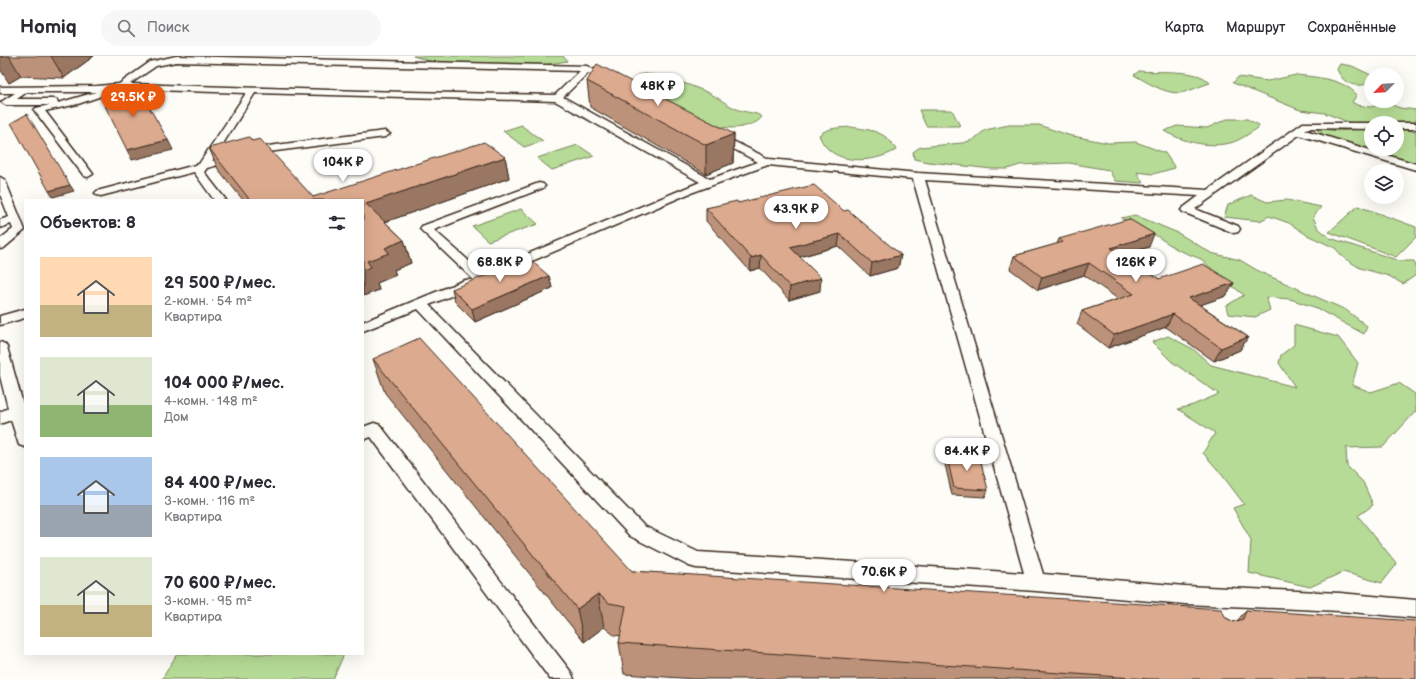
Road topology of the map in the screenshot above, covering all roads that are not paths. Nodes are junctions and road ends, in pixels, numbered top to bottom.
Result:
1 (587, 69) junction
2 (616, 84) edge
3 (121, 86) junction
4 (0, 90) edge
5 (25, 90) junction
6 (252, 90) junction
7 (557, 98) junction
8 (74, 102) junction
9 (1364, 126) edge
10 (1404, 126) edge
11 (1416, 126) edge
12 (705, 130) edge
13 (1298, 131) junction
14 (385, 134) dead end
15 (767, 162) junction
16 (203, 165) junction
17 (1416, 167) edge
18 (88, 174) dead end
19 (918, 176) junction
20 (0, 180) edge
21 (709, 183) junction
22 (539, 186) dead end
23 (101, 192) dead end
24 (1209, 194) junction
25 (219, 199) edge
26 (16, 219) junction
27 (0, 224) edge
28 (1234, 229) dead end
29 (0, 244) edge
30 (482, 279) junction
31 (420, 304) junction
32 (24, 313) edge
33 (0, 321) edge
34 (364, 327) edge
35 (0, 348) edge
36 (17, 411) junction
37 (0, 418) edge
38 (364, 434) edge
39 (24, 437) edge
40 (1036, 582) junction
41 (1185, 595) junction
42 (1416, 609) edge
43 (1194, 615) edge
44 (563, 679) edge

1 - 2 lane
1 - 3 lane
1 - 7 lane
3 - 5 lane
3 - 6 lane
3 - 8 lane
4 - 5 lane
5 - 8 lane
6 - 7 lane
6 - 16 lane
7 - 21 lane
8 - 18 lane
9 - 13 lane
10 - 11 lane
12 - 15 lane
13 - 17 lane
13 - 24 lane
14 - 16 lane
15 - 19 lane
15 - 21 lane
16 - 23 lane
16 - 25 lane
19 - 24 lane
19 - 40 lane
20 - 26 lane
21 - 30 lane
22 - 30 lane
24 - 28 lane
26 - 27 lane
26 - 29 lane
30 - 31 lane
31 - 34 lane
31 - 40 lane
32 - 33 lane
35 - 36 lane
36 - 37 lane
36 - 39 lane
38 - 44 lane
40 - 41 lane
41 - 42 lane
41 - 43 lane

